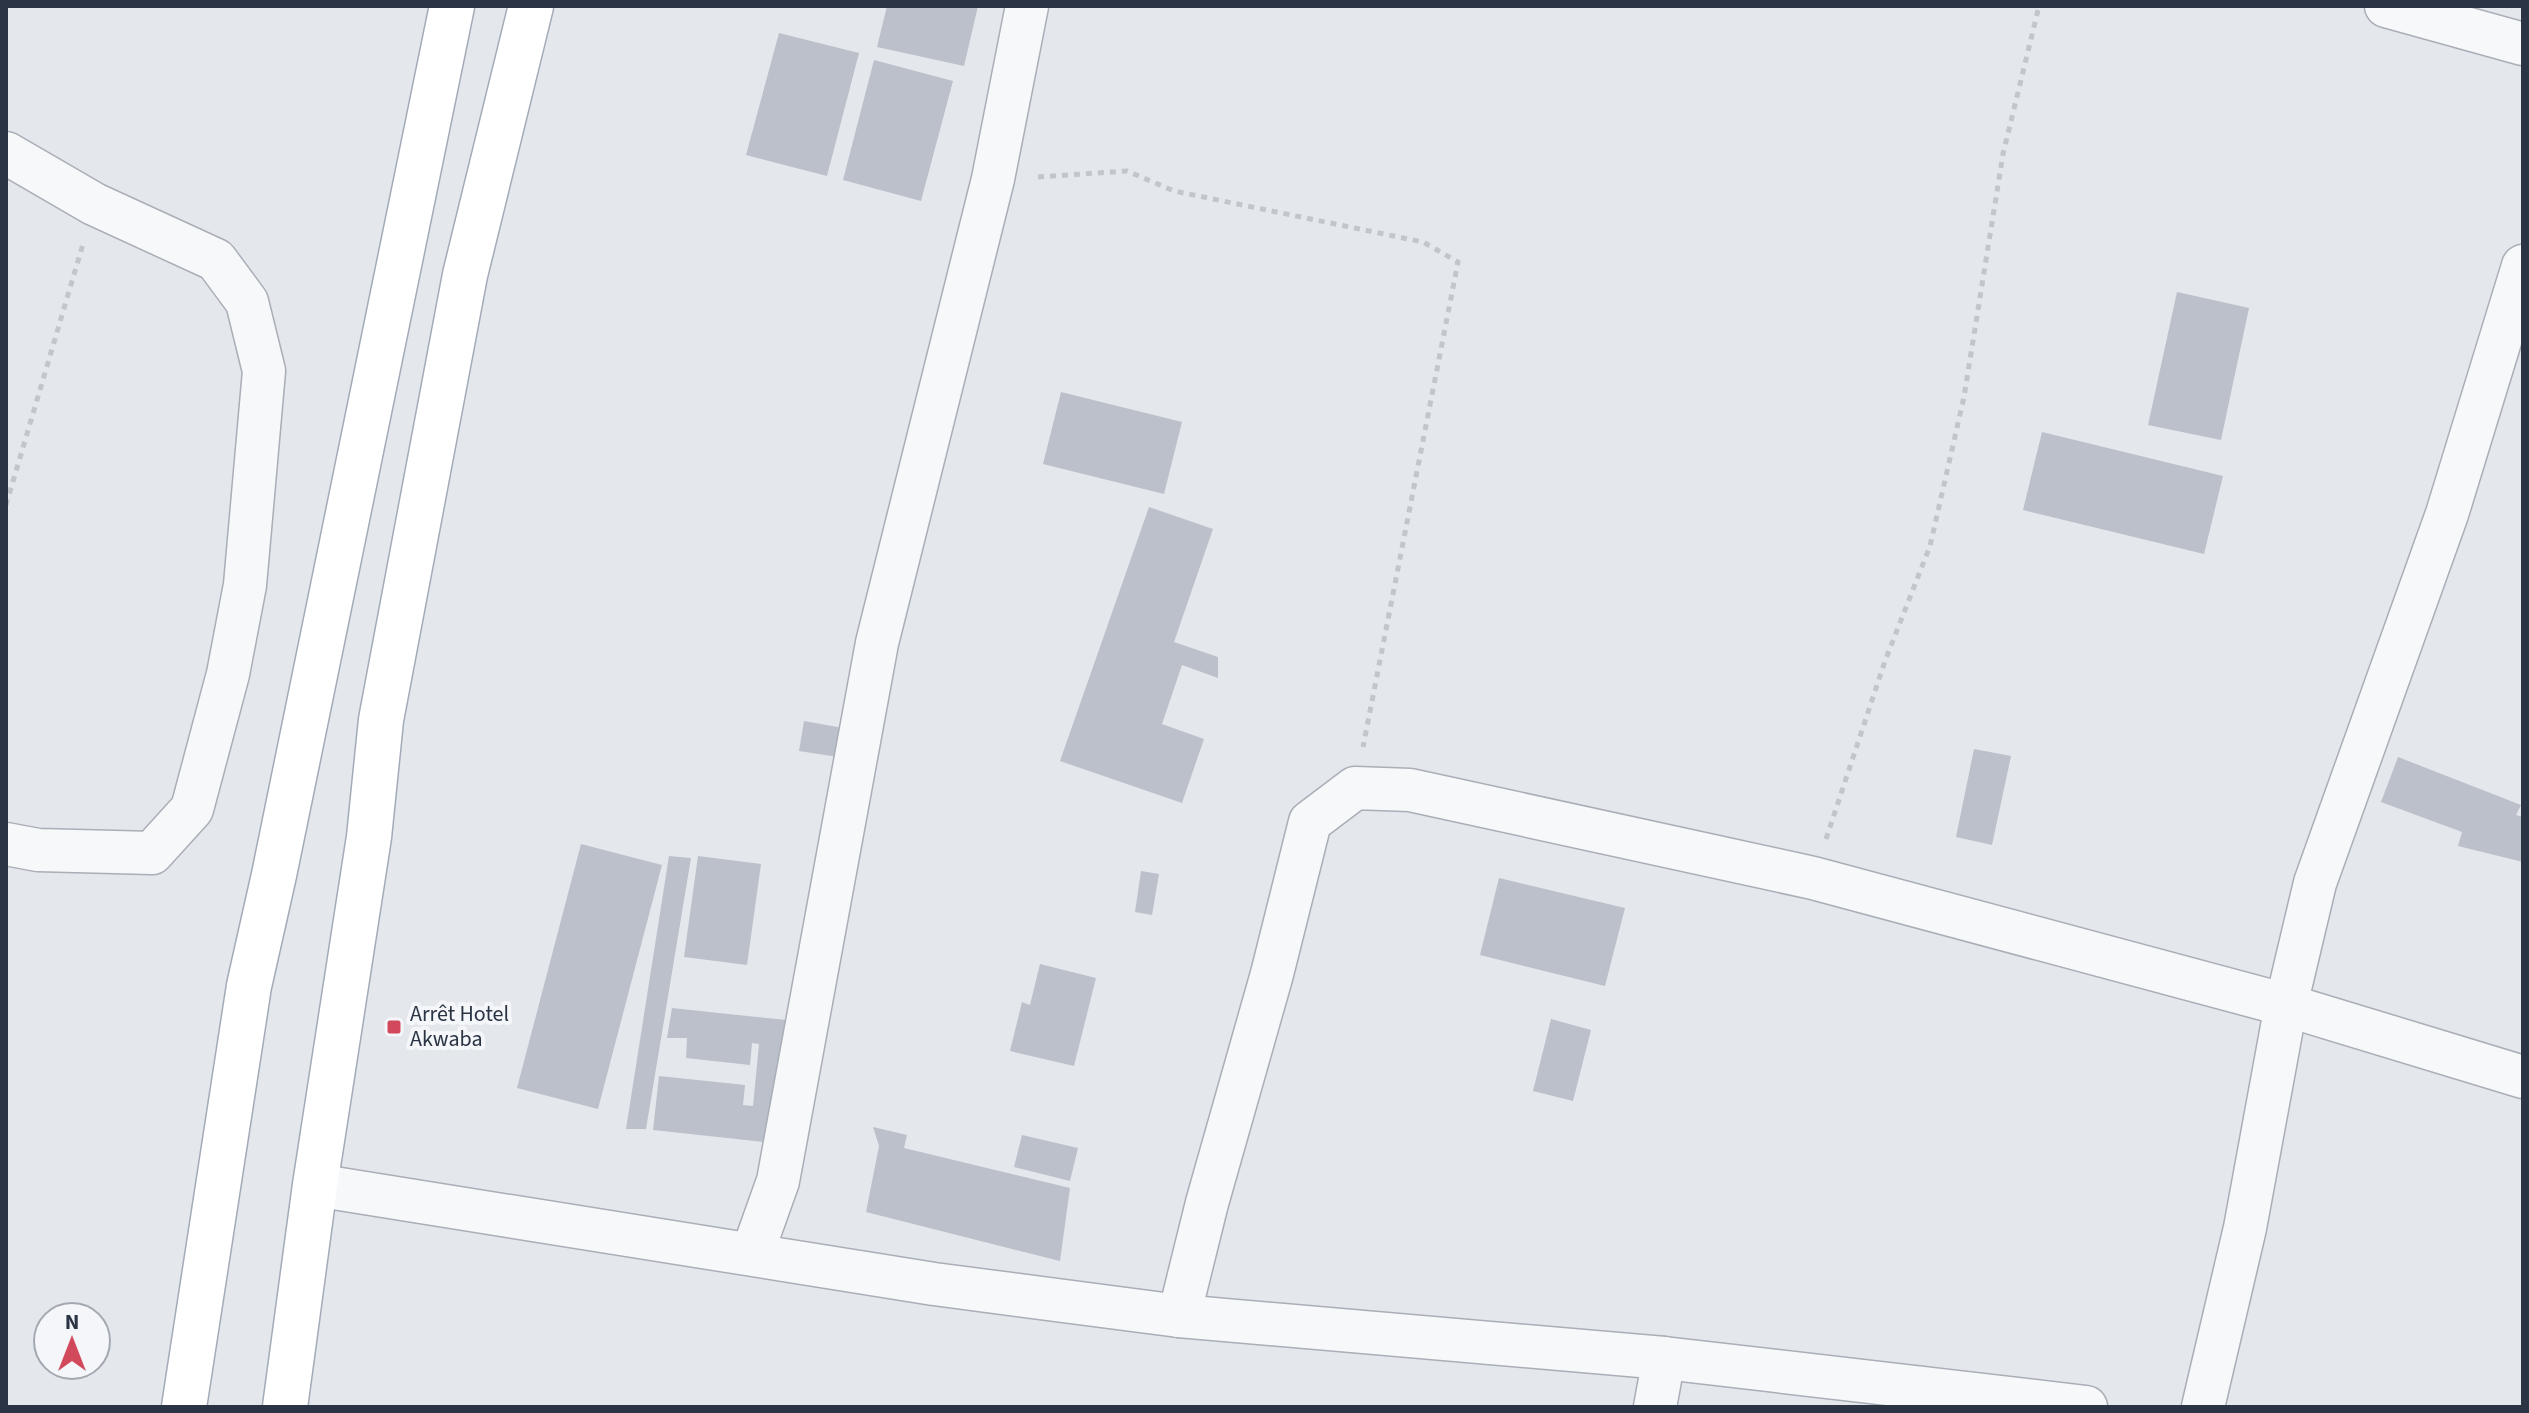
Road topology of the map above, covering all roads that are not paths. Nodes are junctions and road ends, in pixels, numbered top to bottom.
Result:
1 (452, 6) edge
2 (531, 6) edge
3 (1027, 6) edge
4 (2386, 6) edge
5 (2523, 44) edge
6 (6, 153) edge
7 (2523, 266) edge
8 (6, 844) edge
9 (2286, 1005) junction
10 (2523, 1077) edge
11 (315, 1185) junction
12 (752, 1254) junction
13 (1179, 1316) junction
14 (1664, 1358) junction
15 (184, 1407) edge
16 (285, 1407) edge
17 (1655, 1407) edge
18 (2086, 1407) edge
19 (2203, 1407) edge

1 - 15 main road
2 - 11 main road
3 - 12 street
4 - 5 street
6 - 8 street
7 - 9 street
9 - 10 street
9 - 13 street
9 - 19 street
11 - 12 street
11 - 16 main road
12 - 13 street
13 - 14 street
14 - 17 street
14 - 18 street

